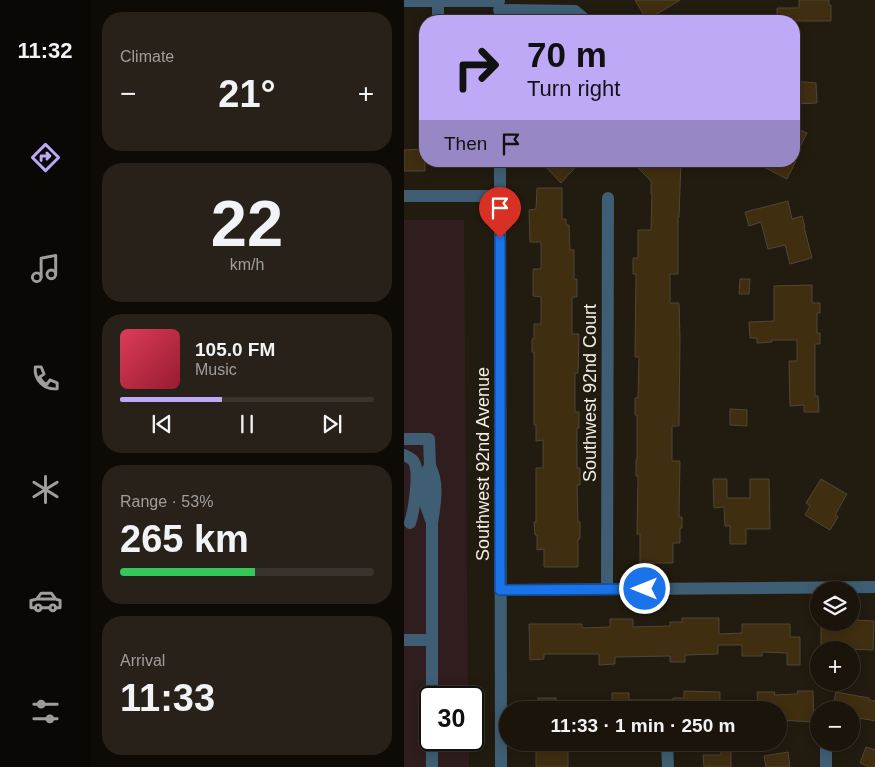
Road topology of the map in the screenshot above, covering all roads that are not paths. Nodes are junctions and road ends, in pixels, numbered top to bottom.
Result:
1 (404, 0) edge
2 (438, 0) edge
3 (499, 8) edge
4 (438, 15) edge
5 (580, 15) edge
6 (500, 167) edge
7 (404, 196) edge
8 (500, 196) junction
9 (608, 198) dead end
10 (404, 439) edge
11 (430, 445) junction
12 (404, 454) edge
13 (407, 523) edge
14 (432, 523) junction
15 (875, 587) edge
16 (607, 589) junction
17 (500, 590) junction
18 (404, 640) edge
19 (431, 640) junction
20 (432, 686) edge
21 (432, 751) edge
22 (667, 751) edge
23 (826, 751) edge
24 (432, 767) edge
25 (501, 767) edge
26 (668, 767) edge
27 (826, 767) edge

1 - 2 street
2 - 3 street
2 - 4 street
3 - 5 street
6 - 8 street, Southwest 92nd Avenue
7 - 8 street
8 - 17 street, Southwest 92nd Avenue
9 - 16 street, Southwest 92nd Court
10 - 11 street
11 - 12 street
11 - 14 street
12 - 13 street
13 - 14 street
14 - 19 street
15 - 16 street
16 - 17 street
17 - 25 street, Southwest 92nd Avenue
18 - 19 street
19 - 20 street
21 - 24 street
22 - 26 street
23 - 27 street

